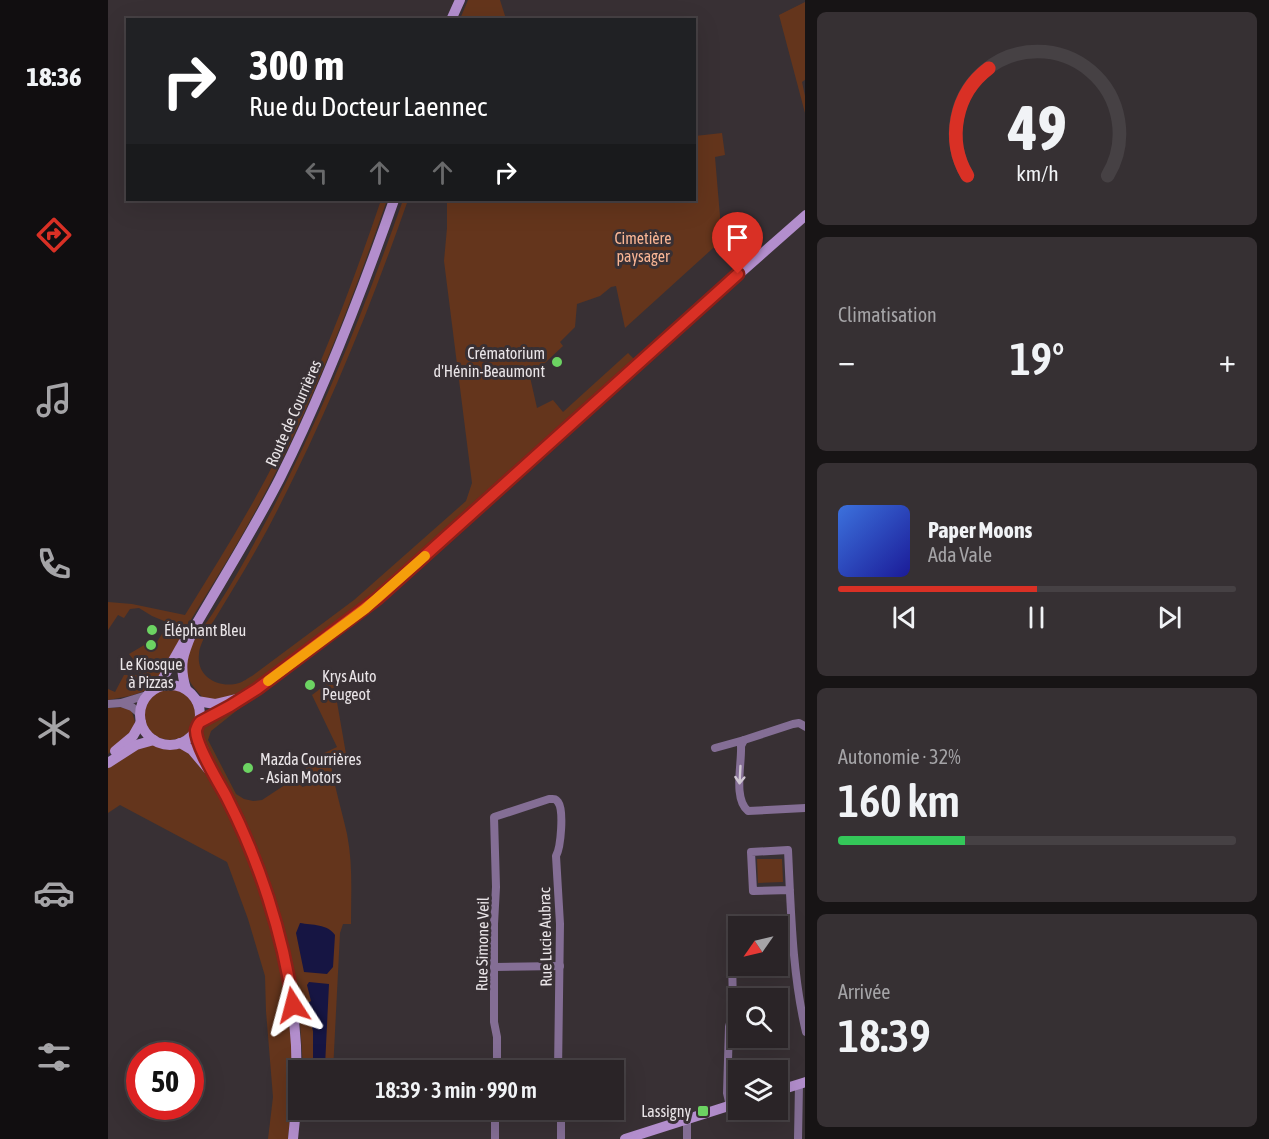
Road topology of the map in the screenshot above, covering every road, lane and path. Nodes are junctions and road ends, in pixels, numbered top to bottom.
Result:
1 (451, 0) edge
2 (460, 0) edge
3 (451, 18) edge
4 (452, 18) edge
5 (394, 201) edge
6 (805, 216) edge
7 (194, 628) junction
8 (158, 687) junction
9 (186, 689) junction
10 (147, 695) junction
11 (245, 697) junction
12 (197, 702) junction
13 (121, 703) junction
14 (108, 704) edge
15 (140, 718) junction
16 (198, 726) junction
17 (805, 726) edge
18 (154, 740) junction
19 (744, 740) junction
20 (180, 743) junction
21 (715, 748) dead end
22 (108, 757) edge
23 (108, 763) edge
24 (214, 775) junction
25 (558, 803) joint
26 (805, 808) edge
27 (790, 890) junction
28 (560, 966) junction
29 (495, 967) junction
30 (732, 976) edge
31 (805, 1026) edge
32 (497, 1060) edge
33 (558, 1060) edge
34 (728, 1060) edge
35 (728, 1060) edge
36 (802, 1083) edge
37 (728, 1095) edge
38 (728, 1107) edge
39 (495, 1120) edge
40 (561, 1120) edge
41 (687, 1120) junction
42 (690, 1138) edge
43 (293, 1139) edge
44 (495, 1139) edge
45 (561, 1139) edge
46 (625, 1139) edge
47 (798, 1139) edge

1 - 3 main road
2 - 4 main road
5 - 7 main road, Route de Courrières
6 - 11 main road
7 - 8 main road, Route de Courrières
7 - 9 main road, Route de Courrières
8 - 9 main road
8 - 10 main road
9 - 12 main road
10 - 13 street
10 - 15 main road
11 - 12 main road
11 - 16 main road
12 - 16 main road
13 - 14 street
13 - 15 street
15 - 18 main road
15 - 22 main road
16 - 20 main road
16 - 24 main road
17 - 19 street
18 - 20 main road
18 - 23 main road
19 - 21 street
19 -> 26 street
20 - 24 main road
24 - 43 main road
25 - 28 street, Rue Lucie Aubrac
25 - 29 street, Rue Simone Veil
27 - 27 street
27 - 31 street
28 - 29 street
28 - 33 street, Rue Lucie Aubrac
29 - 32 street, Rue Simone Veil
30 - 35 street
34 - 37 street
36 - 47 street
38 - 41 main road
39 - 44 street
40 - 45 street
41 - 42 street
41 - 46 main road

